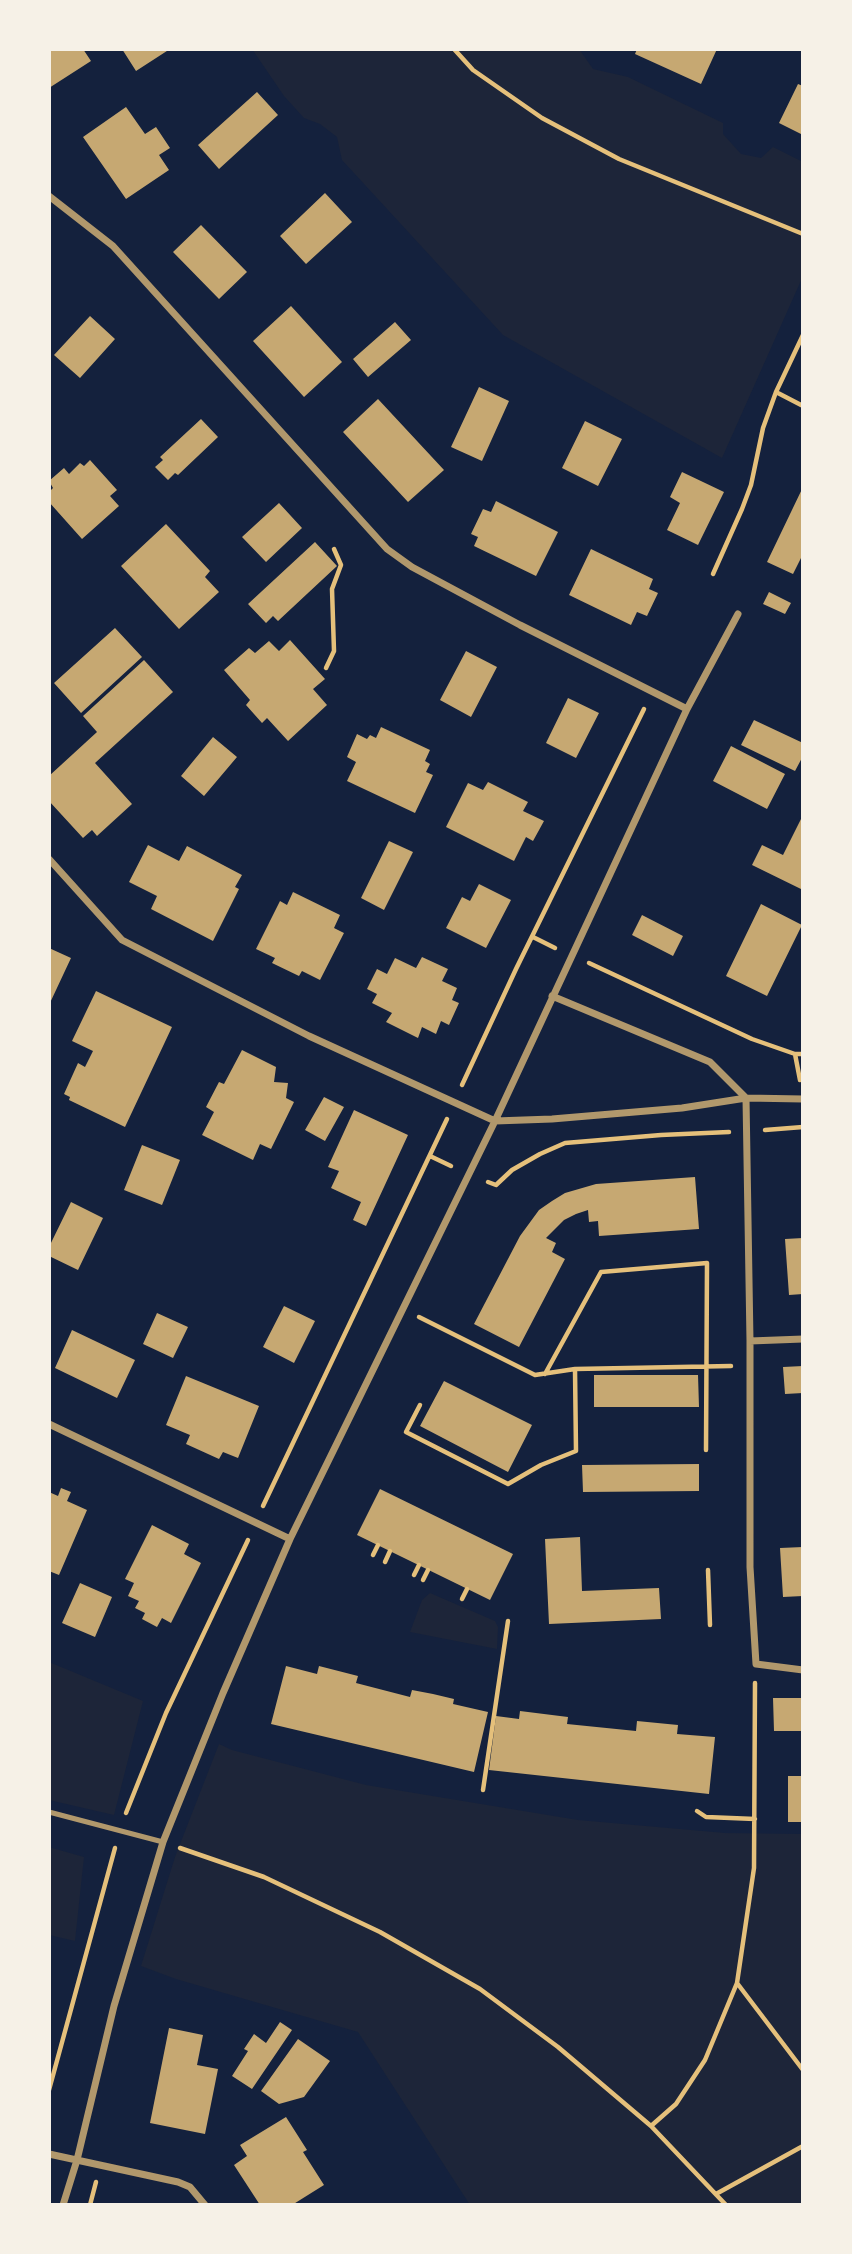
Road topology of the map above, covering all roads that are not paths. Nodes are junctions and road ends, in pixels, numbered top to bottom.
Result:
1 (49, 196) edge
2 (738, 614) dead end
3 (687, 709) junction
4 (49, 859) edge
5 (552, 996) junction
6 (746, 1098) junction
7 (803, 1099) edge
8 (495, 1121) junction
9 (803, 1339) edge
10 (750, 1341) junction
11 (49, 1424) edge
12 (290, 1539) junction
13 (803, 1671) edge
14 (49, 1812) edge
15 (163, 1842) junction
16 (49, 2154) edge
17 (77, 2160) junction
18 (63, 2205) edge
19 (205, 2205) edge

1 - 3 street
2 - 3 street
3 - 5 street
4 - 8 street
5 - 6 street
5 - 8 street
6 - 7 street
6 - 8 street
6 - 10 street
8 - 12 street
9 - 10 street
10 - 13 street
11 - 12 street
12 - 15 street
14 - 15 lane
15 - 17 street
16 - 17 street
17 - 18 street
17 - 19 street

